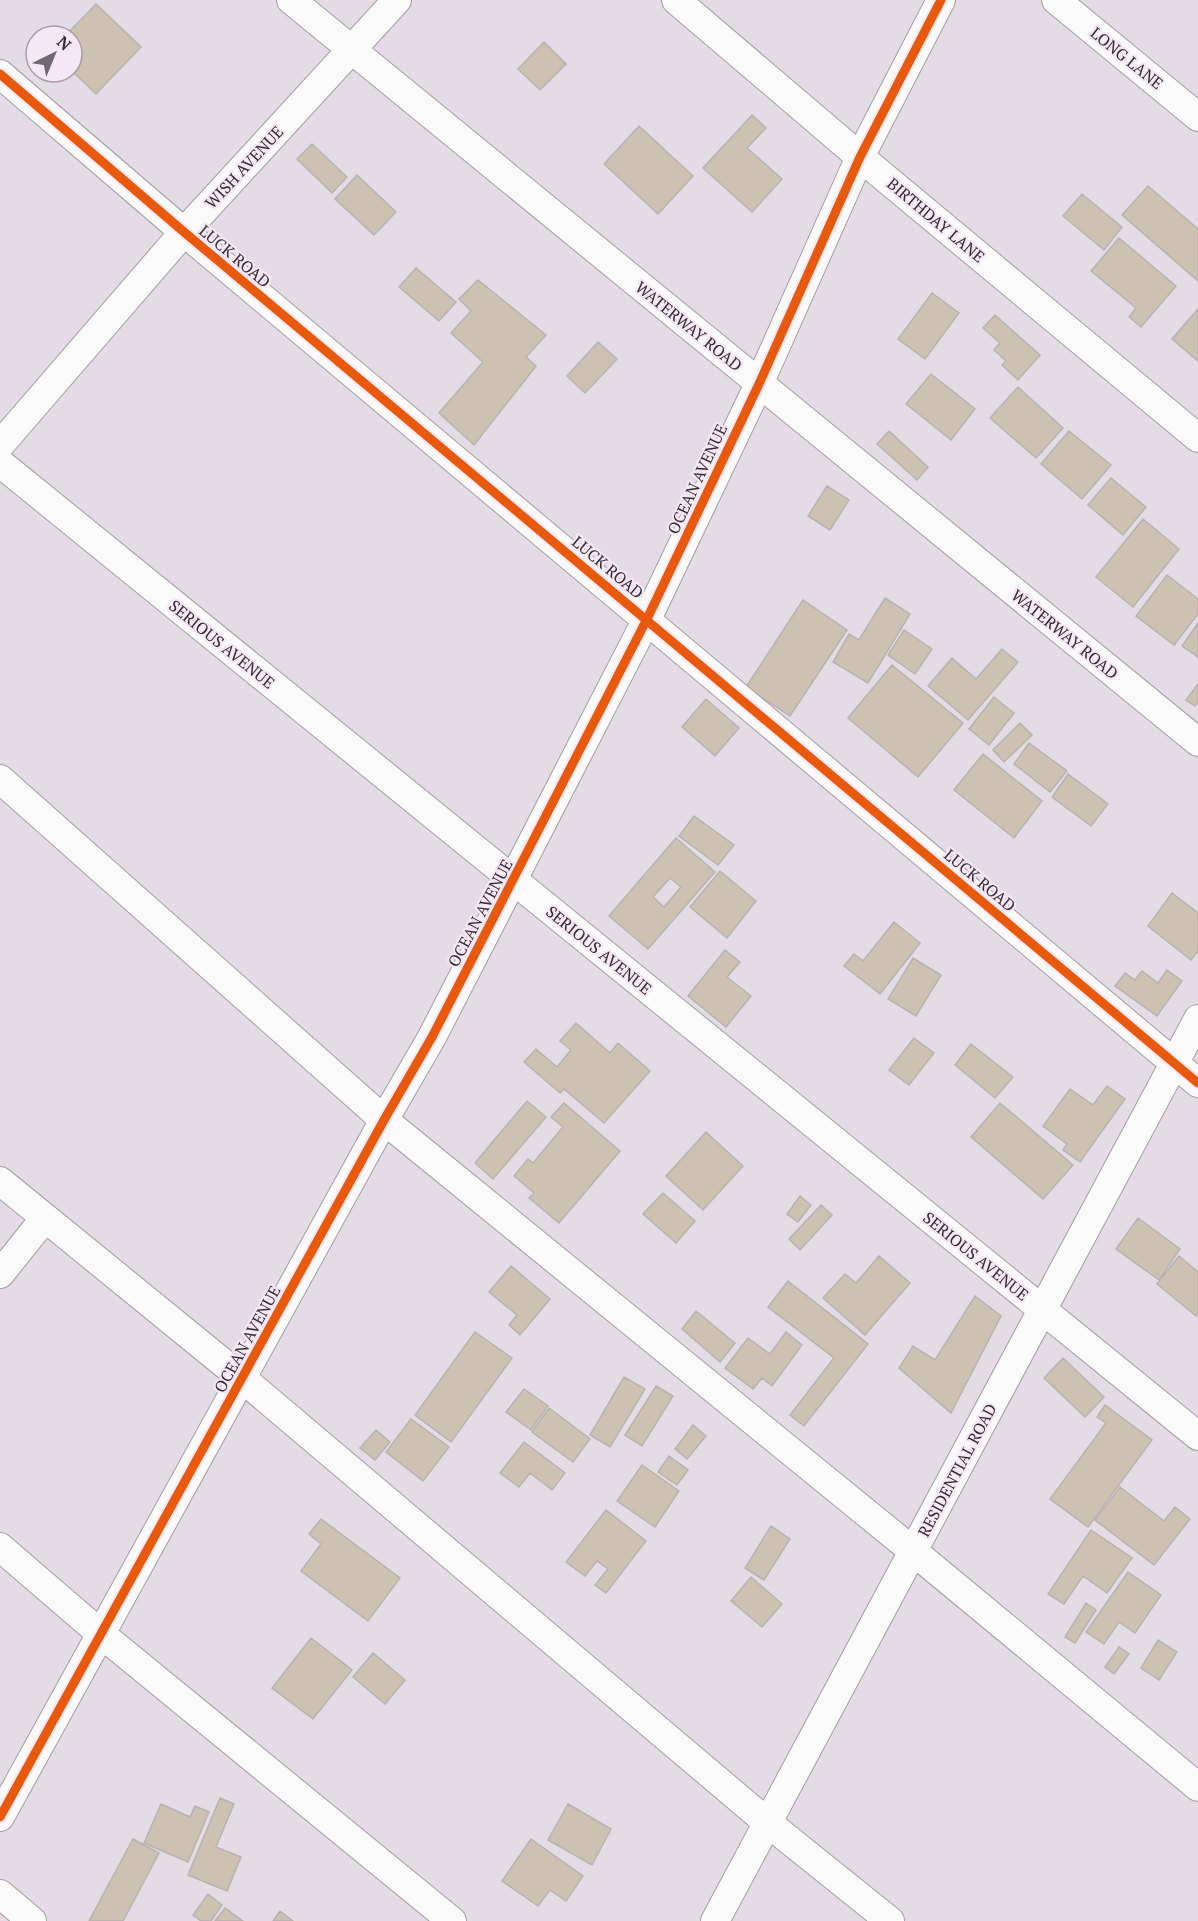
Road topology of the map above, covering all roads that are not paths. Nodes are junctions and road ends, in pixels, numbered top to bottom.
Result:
1 (291, 0) edge
2 (397, 0) edge
3 (676, 0) edge
4 (941, 0) edge
5 (1056, 0) edge
6 (352, 50) junction
7 (0, 74) edge
8 (1198, 117) edge
9 (860, 157) junction
10 (184, 232) junction
11 (759, 384) junction
12 (1198, 438) edge
13 (0, 445) edge
14 (0, 463) edge
15 (647, 619) junction
16 (1198, 742) edge
17 (0, 779) edge
18 (514, 882) junction
19 (1198, 1019) edge
20 (1174, 1064) junction
21 (1198, 1083) edge
22 (384, 1120) junction
23 (0, 1181) edge
24 (45, 1218) junction
25 (0, 1274) edge
26 (1042, 1310) junction
27 (243, 1379) junction
28 (1198, 1436) edge
29 (0, 1547) edge
30 (913, 1551) junction
31 (101, 1634) junction
32 (1198, 1787) edge
33 (0, 1817) edge
34 (768, 1823) junction
35 (0, 1894) edge
36 (32, 1921) edge
37 (452, 1921) edge
38 (715, 1921) edge
39 (890, 1921) edge

1 - 6 street, WATERWAY ROAD
2 - 6 street, WISH AVENUE
3 - 9 street, BIRTHDAY LANE
4 - 9 street, OCEAN AVENUE
5 - 8 street, LONG LANE
6 - 10 street, WISH AVENUE
6 - 11 street, WATERWAY ROAD
7 - 10 street, LUCK ROAD
9 - 11 street, OCEAN AVENUE
9 - 12 street, BIRTHDAY LANE
10 - 13 street, WISH AVENUE
10 - 15 street, LUCK ROAD
11 - 15 street, OCEAN AVENUE
11 - 16 street, WATERWAY ROAD
14 - 18 street, SERIOUS AVENUE
15 - 18 street, OCEAN AVENUE
15 - 20 street, LUCK ROAD
17 - 22 street
18 - 22 street, OCEAN AVENUE
18 - 26 street, SERIOUS AVENUE
19 - 20 street, RESIDENTIAL ROAD
20 - 21 street, LUCK ROAD
20 - 26 street, RESIDENTIAL ROAD
22 - 27 street, OCEAN AVENUE
22 - 30 street
23 - 24 street
24 - 25 street
24 - 27 street
26 - 28 street, SERIOUS AVENUE
26 - 30 street, RESIDENTIAL ROAD
27 - 31 street, OCEAN AVENUE
27 - 34 street
29 - 31 street
30 - 32 street
30 - 34 street, RESIDENTIAL ROAD
31 - 33 street, OCEAN AVENUE
31 - 37 street
34 - 38 street, RESIDENTIAL ROAD
34 - 39 street
35 - 36 street

